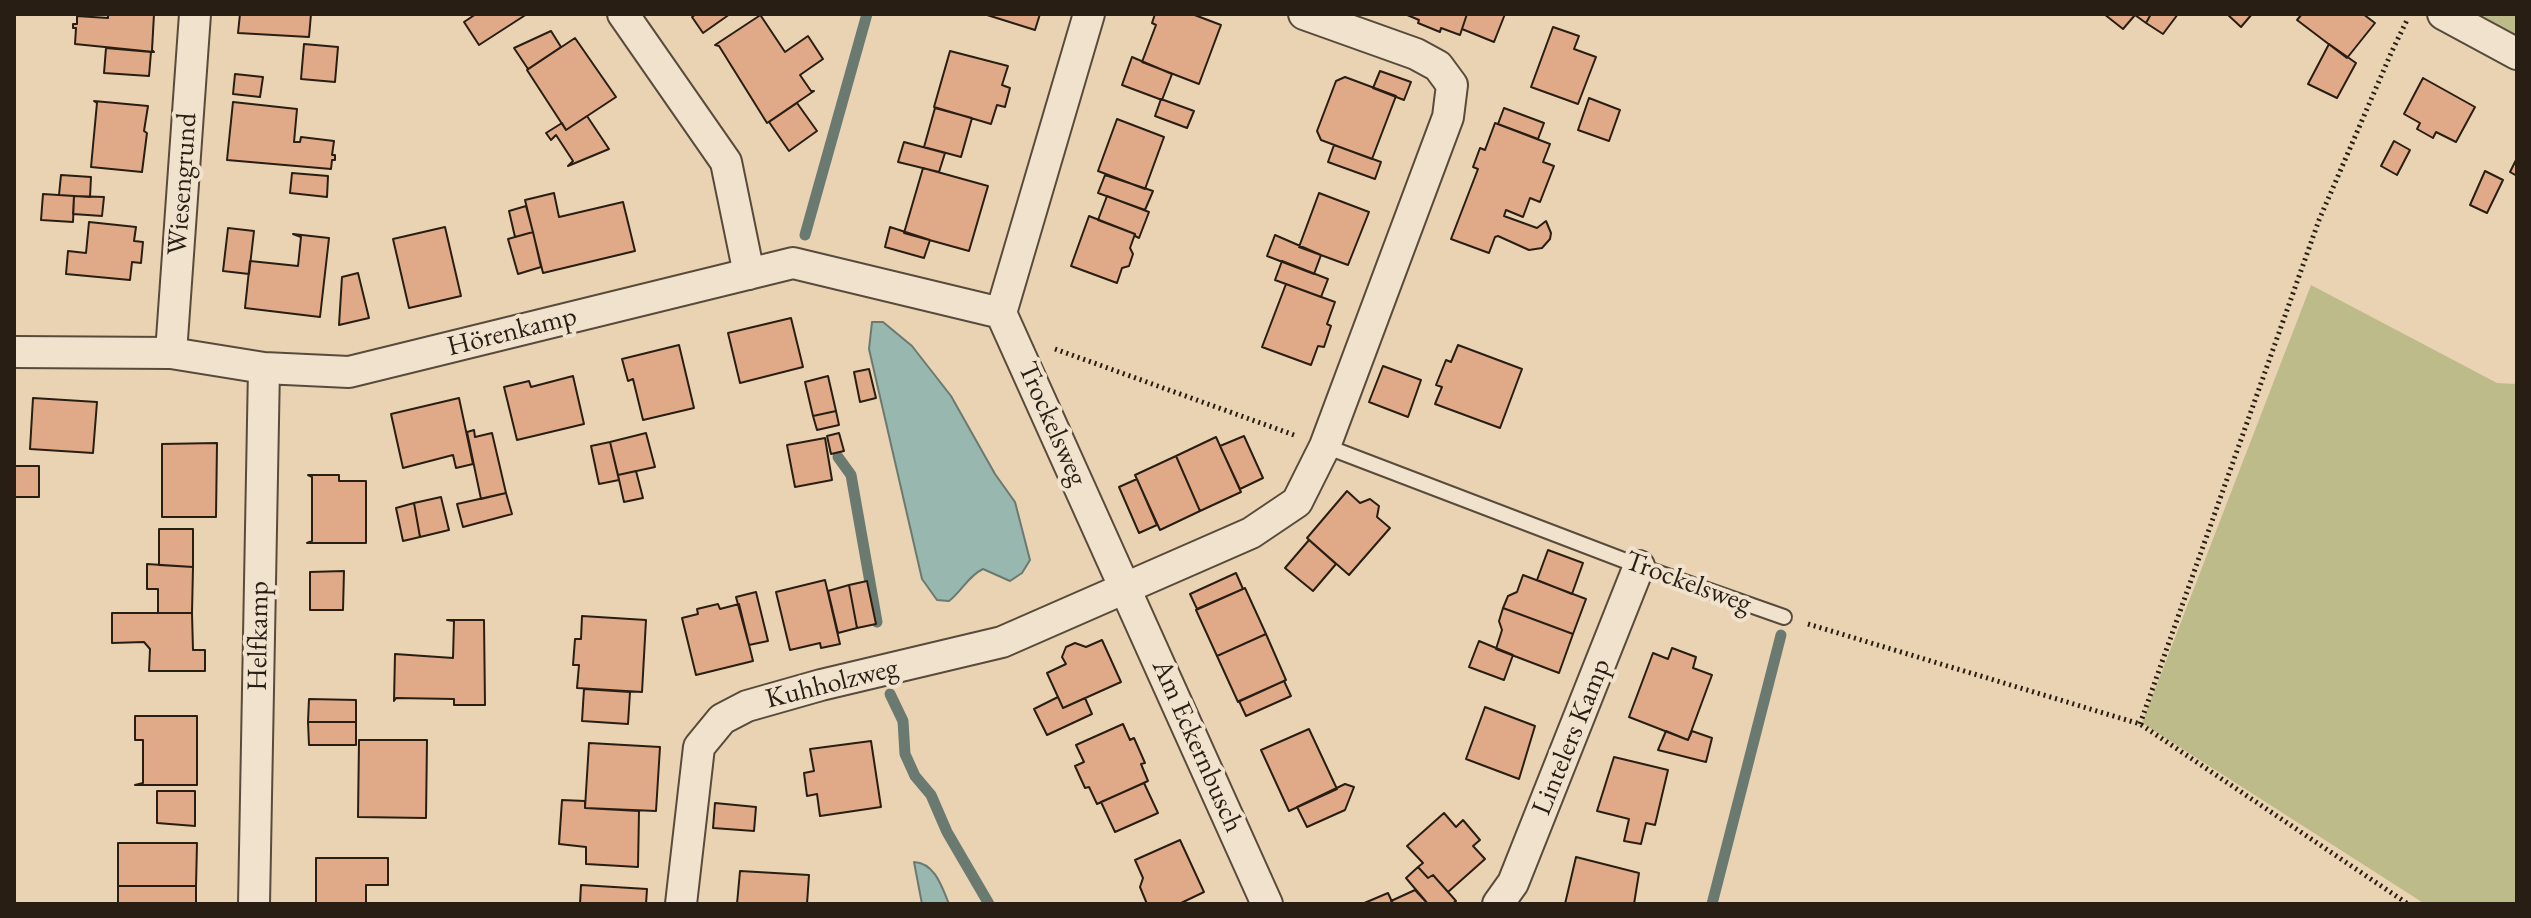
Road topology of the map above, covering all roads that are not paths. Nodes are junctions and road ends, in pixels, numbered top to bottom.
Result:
1 (195, 14) edge
2 (623, 14) edge
3 (1089, 14) edge
4 (1304, 14) edge
5 (2443, 14) edge
6 (2517, 54) edge
7 (749, 274) junction
8 (1001, 313) junction
9 (14, 352) edge
10 (171, 353) junction
11 (264, 368) junction
12 (1325, 446) junction
13 (1639, 566) junction
14 (1126, 588) junction
15 (1784, 617) road end
16 (254, 904) edge
17 (681, 904) edge
18 (1267, 904) edge
19 (1498, 904) edge

1 - 10 street, Wiesengrund
2 - 7 street
3 - 8 street
4 - 12 street
5 - 6 street
7 - 8 street, Hörenkamp
7 - 11 street, Hörenkamp
8 - 14 street, Trockelsweg
9 - 10 street, Hörenkamp
10 - 11 street, Hörenkamp
11 - 16 street, Helfkamp
12 - 13 lane, Trockelsweg
12 - 14 street
13 - 15 lane, Trockelsweg
13 - 19 street, Lintelers Kamp
14 - 17 street, Kuhholzweg
14 - 18 street, Am Eckernbusch

